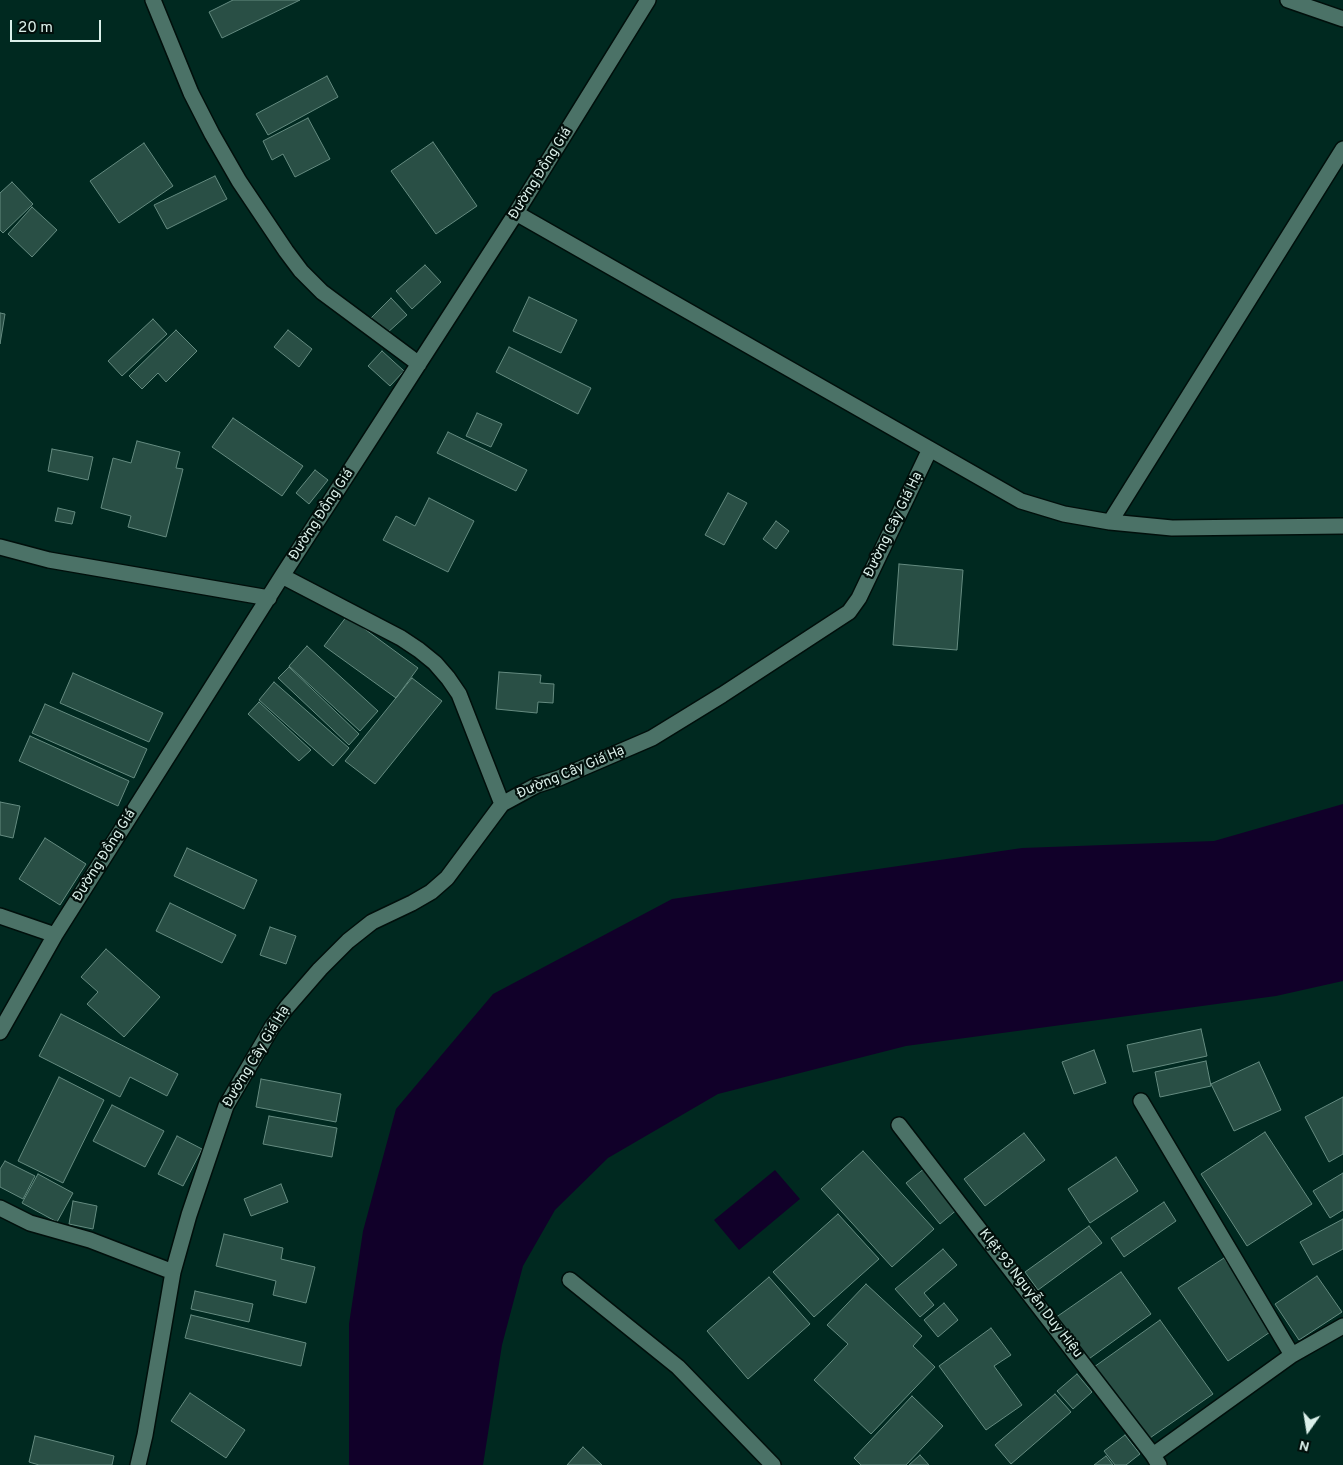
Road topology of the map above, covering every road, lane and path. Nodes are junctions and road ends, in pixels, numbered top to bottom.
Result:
1 (153, 0) edge
2 (648, 0) edge
3 (1288, 0) edge
4 (1343, 19) edge
5 (1343, 149) edge
6 (516, 213) junction
7 (419, 364) junction
8 (930, 450) junction
9 (1110, 522) junction
10 (1343, 526) edge
11 (0, 547) edge
12 (282, 576) junction
13 (269, 598) junction
14 (502, 804) junction
15 (0, 916) edge
16 (54, 935) junction
17 (0, 1032) edge
18 (1141, 1101) dead end
19 (899, 1125) dead end
20 (0, 1208) edge
21 (173, 1272) junction
22 (570, 1280) dead end
23 (1343, 1326) edge
24 (1292, 1356) junction
25 (1156, 1460) edge
26 (138, 1465) edge
27 (773, 1465) edge

1 - 7 street
2 - 6 street, Đường Đồng Giá
3 - 4 street
5 - 9 street
6 - 7 street, Đường Đồng Giá
6 - 8 street
7 - 12 street, Đường Đồng Giá
8 - 9 street
8 - 14 street, Đường Cây Giá Hạ
9 - 10 street
11 - 13 street
12 - 13 street, Đường Đồng Giá
12 - 14 street
13 - 16 street, Đường Đồng Giá
14 - 21 street, Đường Cây Giá Hạ
15 - 16 street
16 - 17 street, Đường Đồng Giá
18 - 24 street
19 - 25 street, KIệt 93 Nguyễn Duy Hiệu
20 - 21 street
21 - 26 street, Đường Cây Giá Hạ
22 - 27 street
23 - 24 street
24 - 25 street

